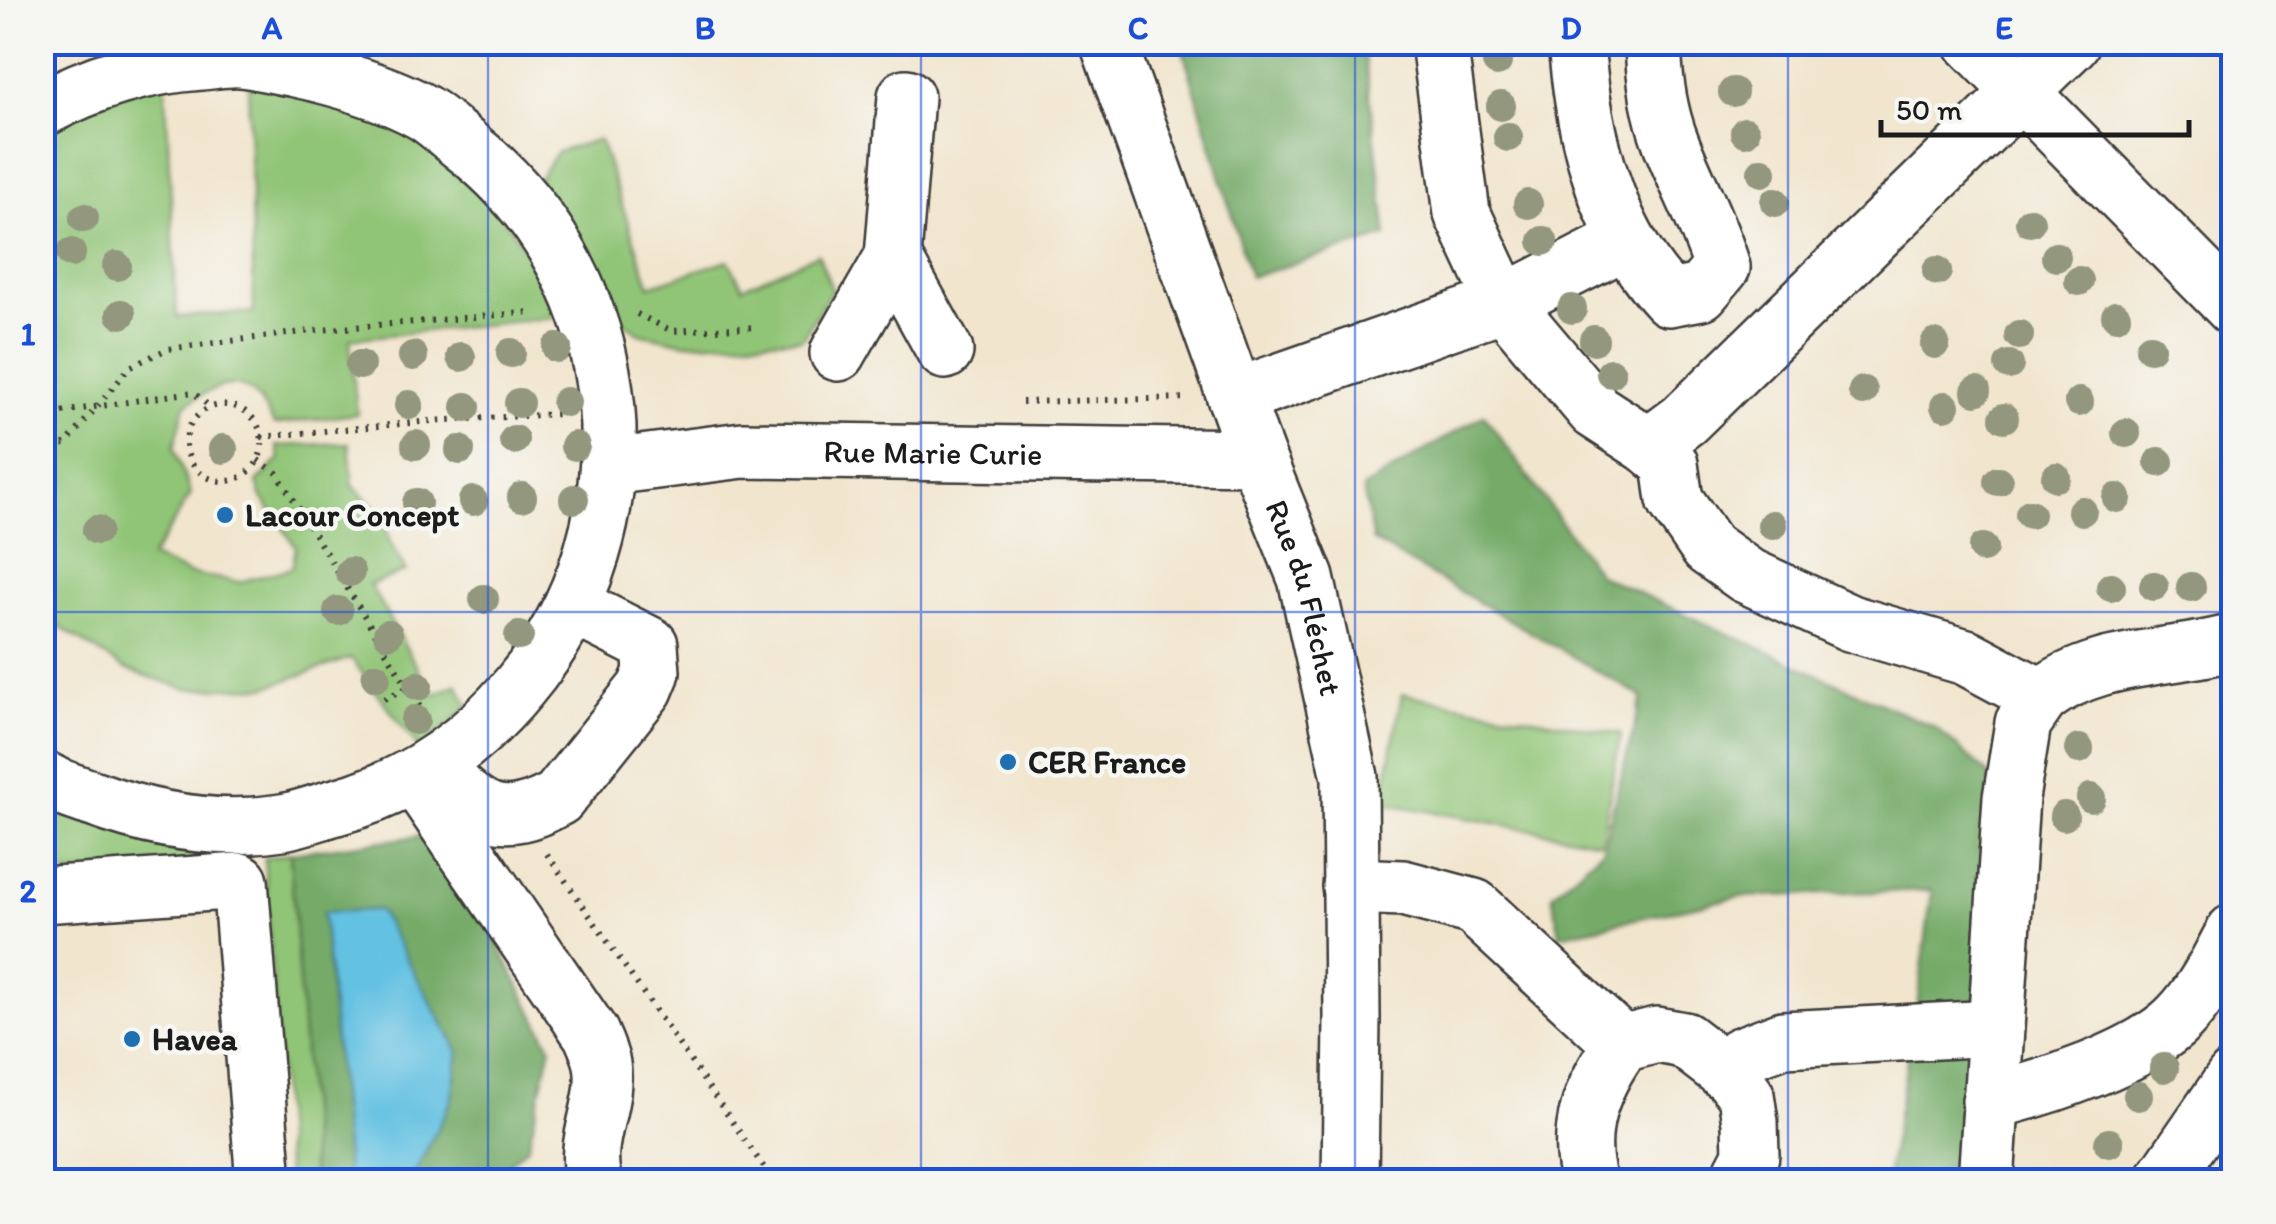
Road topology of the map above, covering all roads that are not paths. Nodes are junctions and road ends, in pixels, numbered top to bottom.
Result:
1 (1108, 42) edge
2 (1440, 42) edge
3 (1576, 42) edge
4 (1653, 42) edge
5 (1972, 42) edge
6 (2072, 42) edge
7 (238, 50) edge
8 (2020, 93) junction
9 (906, 97) dead end
10 (42, 108) edge
11 (1627, 240) junction
12 (893, 257) junction
13 (1504, 303) junction
14 (2234, 308) edge
15 (945, 350) dead end
16 (838, 353) dead end
17 (1235, 397) junction
18 (1650, 446) junction
19 (1257, 456) junction
20 (609, 466) junction
21 (573, 606) junction
22 (2234, 642) edge
23 (2041, 697) junction
24 (432, 766) junction
25 (42, 778) edge
26 (1350, 886) junction
27 (42, 895) edge
28 (2234, 932) edge
29 (1995, 1028) junction
30 (1622, 1044) junction
31 (1724, 1071) junction
32 (2234, 1078) edge
33 (1990, 1100) junction
34 (264, 1182) edge
35 (594, 1182) edge
36 (1350, 1182) edge
37 (1589, 1182) edge
38 (1737, 1182) edge
39 (1986, 1182) edge
40 (2162, 1182) edge

1 - 17 street, Rue du Fléchet
2 - 13 street
3 - 11 street
4 - 11 street
5 - 8 street
6 - 8 street
7 - 10 street
7 - 20 street
8 - 14 street
8 - 18 street
9 - 12 street
11 - 13 street
12 - 15 street
12 - 16 street
13 - 17 street
13 - 18 street
17 - 19 street, Rue du Fléchet
18 - 23 street
19 - 20 street, Rue Marie Curie
19 - 26 street, Rue du Fléchet
20 - 21 street
21 - 24 street
21 - 24 street
22 - 23 street
23 - 29 street
24 - 25 street
24 - 35 street
26 - 30 street
26 - 36 street, Rue du Fléchet
27 - 34 street
28 - 33 street
29 - 31 street
29 - 33 street
30 - 31 street
30 - 37 street
31 - 38 street
32 - 40 street
33 - 39 street

